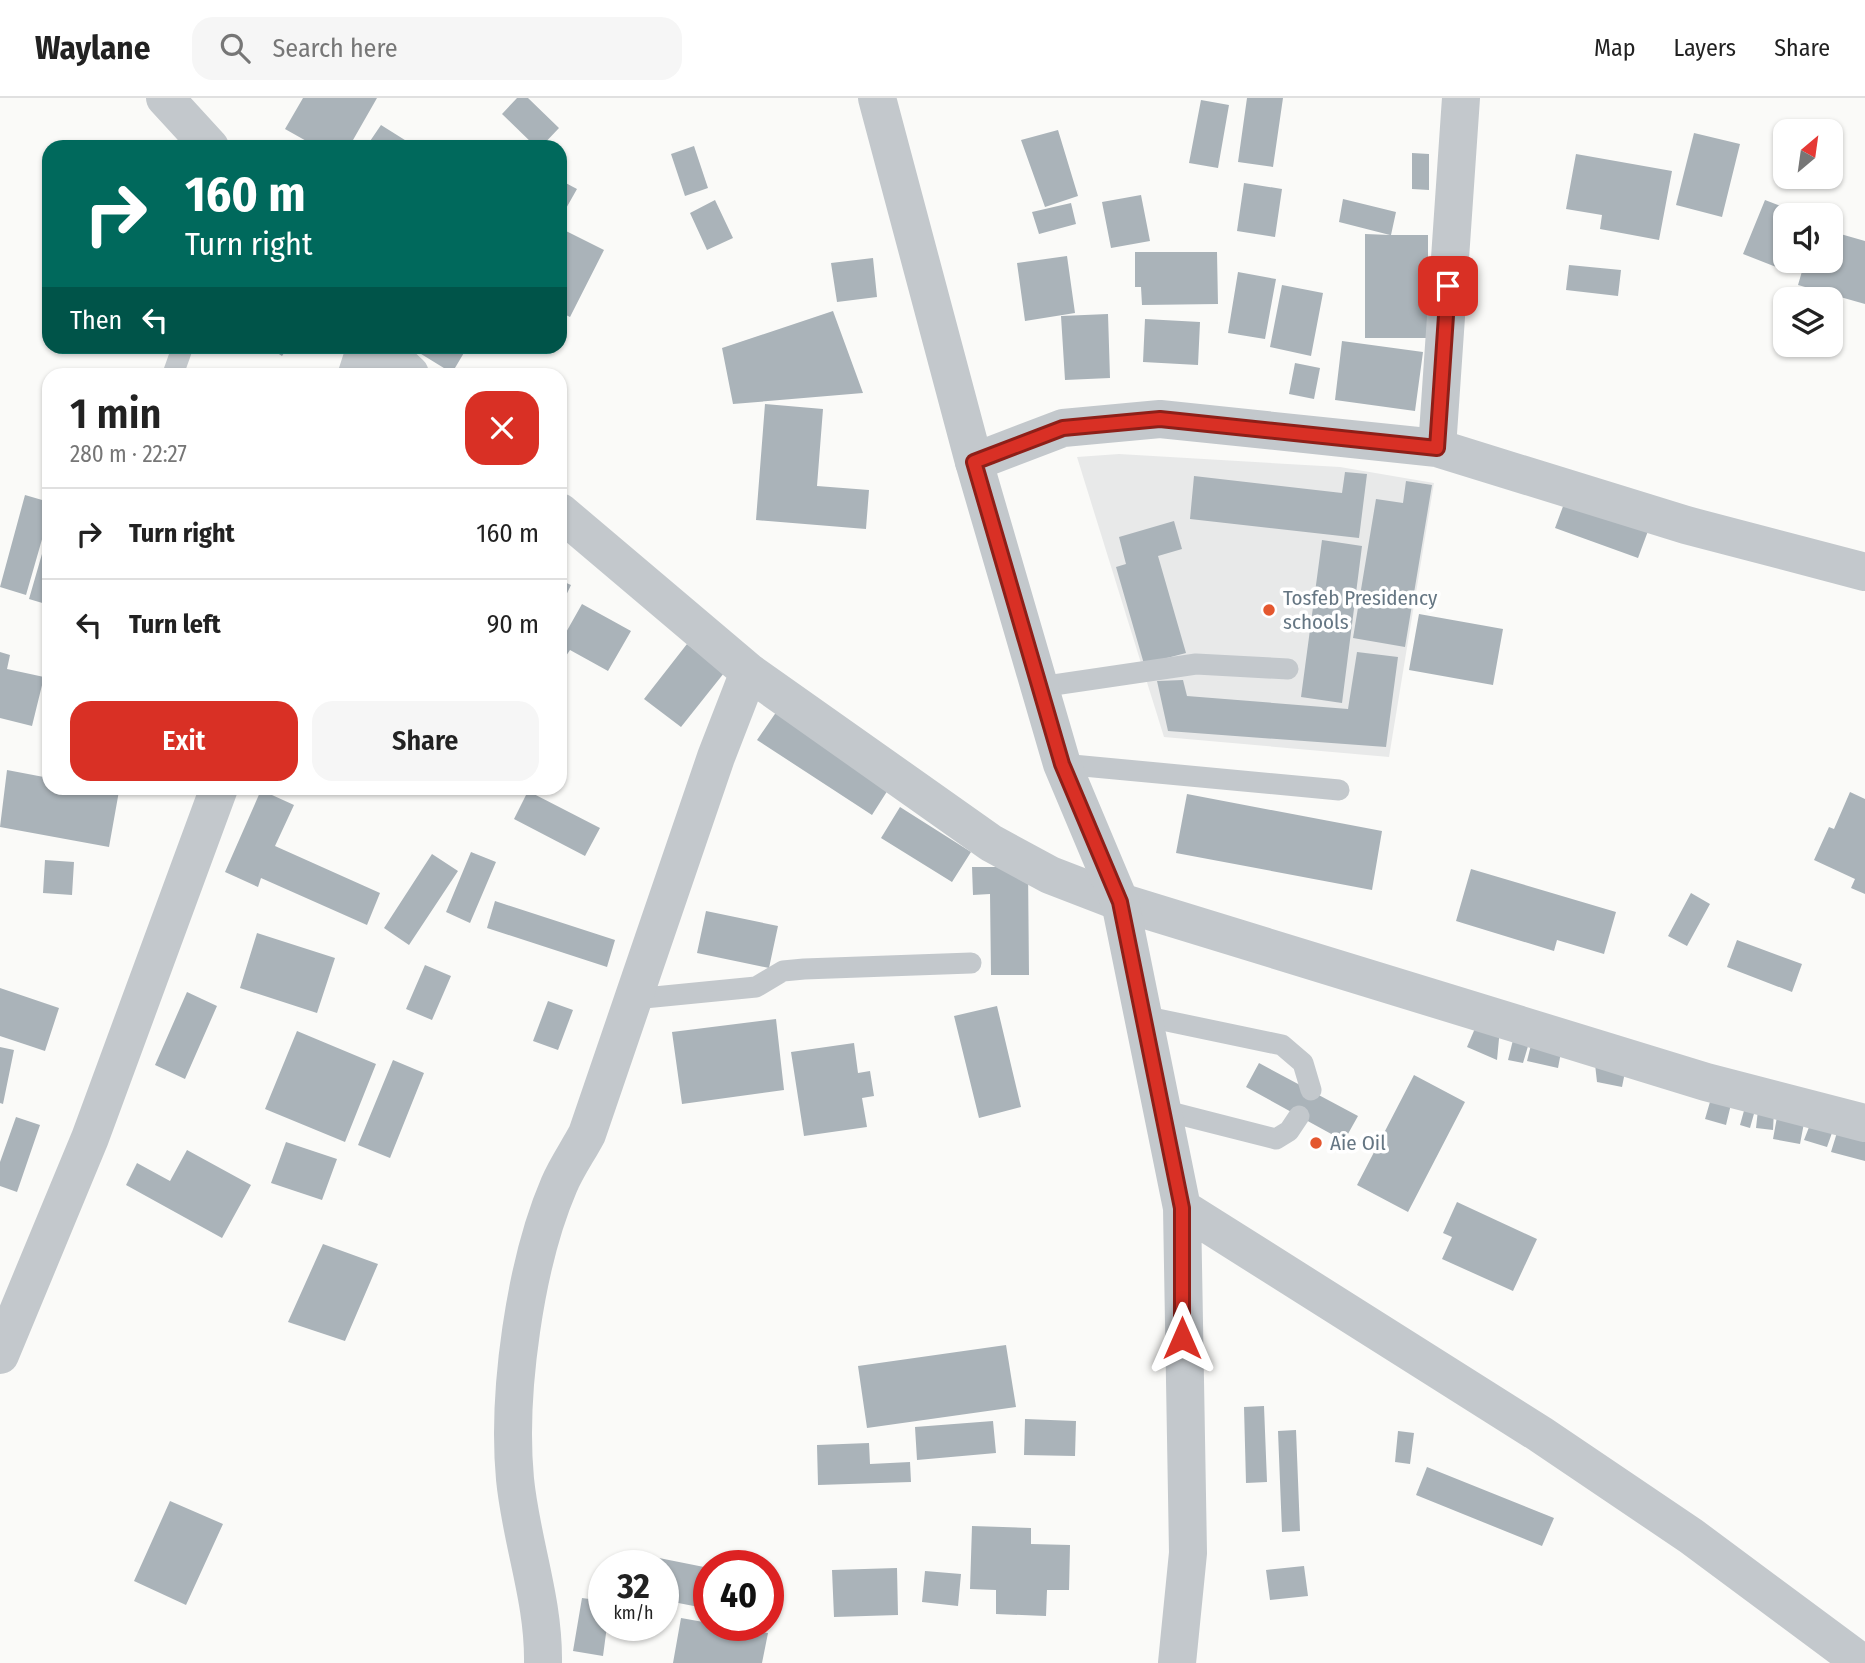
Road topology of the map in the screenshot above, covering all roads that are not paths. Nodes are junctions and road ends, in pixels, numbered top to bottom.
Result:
1 (165, 98) edge
2 (877, 98) edge
3 (1461, 98) edge
4 (204, 140) edge
5 (389, 354) edge
6 (404, 368) edge
7 (1437, 448) junction
8 (974, 462) junction
9 (567, 518) edge
10 (1865, 572) edge
11 (1288, 669) dead end
12 (749, 672) junction
13 (1040, 687) junction
14 (1062, 764) junction
15 (1339, 790) dead end
16 (216, 795) edge
17 (1120, 902) junction
18 (971, 963) dead end
19 (634, 999) junction
20 (1143, 1016) junction
21 (1311, 1090) dead end
22 (1162, 1110) junction
23 (1299, 1116) dead end
24 (1865, 1123) edge
25 (1182, 1208) junction
26 (0, 1355) edge
27 (543, 1663) edge
28 (1177, 1663) edge
29 (1862, 1663) edge

1 - 4 street
2 - 8 street
3 - 7 street
5 - 6 street
7 - 8 street
7 - 10 street
8 - 13 street
9 - 12 street
11 - 13 lane
12 - 17 street
12 - 19 street
13 - 14 street
14 - 15 lane
14 - 17 street
16 - 26 street
17 - 20 street
17 - 24 street
18 - 19 lane
19 - 27 street
20 - 21 lane
20 - 22 street
22 - 23 lane
22 - 25 street
25 - 28 street
25 - 29 street

